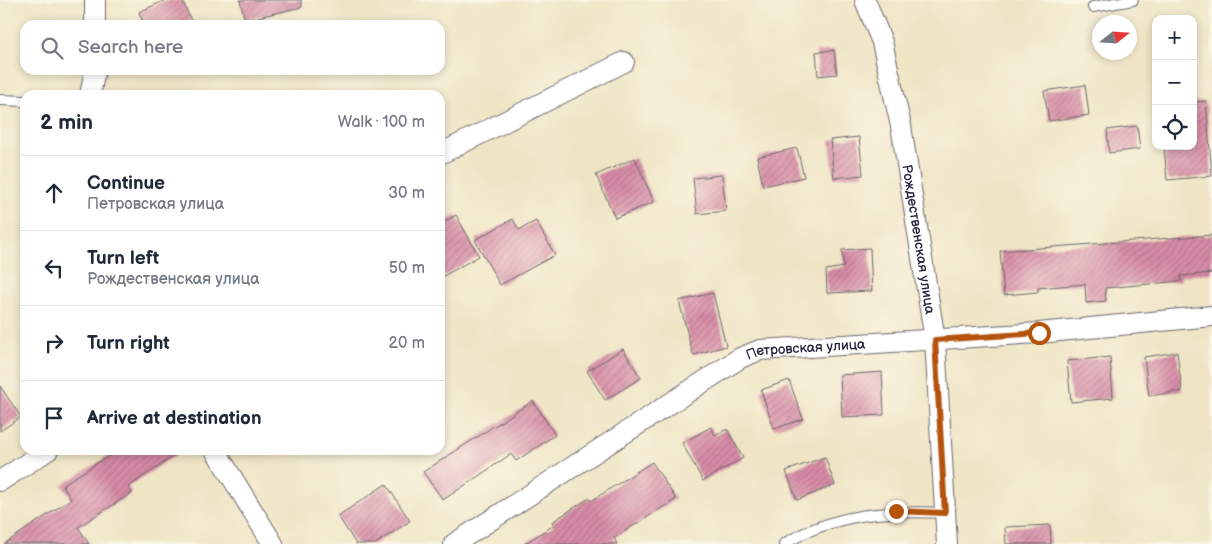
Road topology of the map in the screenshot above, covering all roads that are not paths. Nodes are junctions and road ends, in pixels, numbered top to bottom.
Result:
1 (95, 0) edge
2 (865, 0) edge
3 (1133, 0) edge
4 (1093, 7) dead end
5 (95, 20) edge
6 (624, 62) dead end
7 (94, 75) edge
8 (91, 90) edge
9 (0, 100) edge
10 (20, 101) edge
11 (445, 152) edge
12 (1212, 316) edge
13 (935, 340) junction
14 (40, 455) edge
15 (218, 455) edge
16 (0, 481) edge
17 (945, 513) junction
18 (273, 544) edge
19 (454, 544) edge
20 (784, 544) edge
21 (947, 544) edge

1 - 5 street
2 - 13 street, Рождественская улица
3 - 4 lane
6 - 11 street
7 - 8 street
9 - 10 lane
12 - 13 street, Петровская улица
13 - 17 street, Рождественская улица
13 - 19 street, Петровская улица
14 - 16 street
15 - 18 street
17 - 20 lane
17 - 21 street, Рождественская улица

